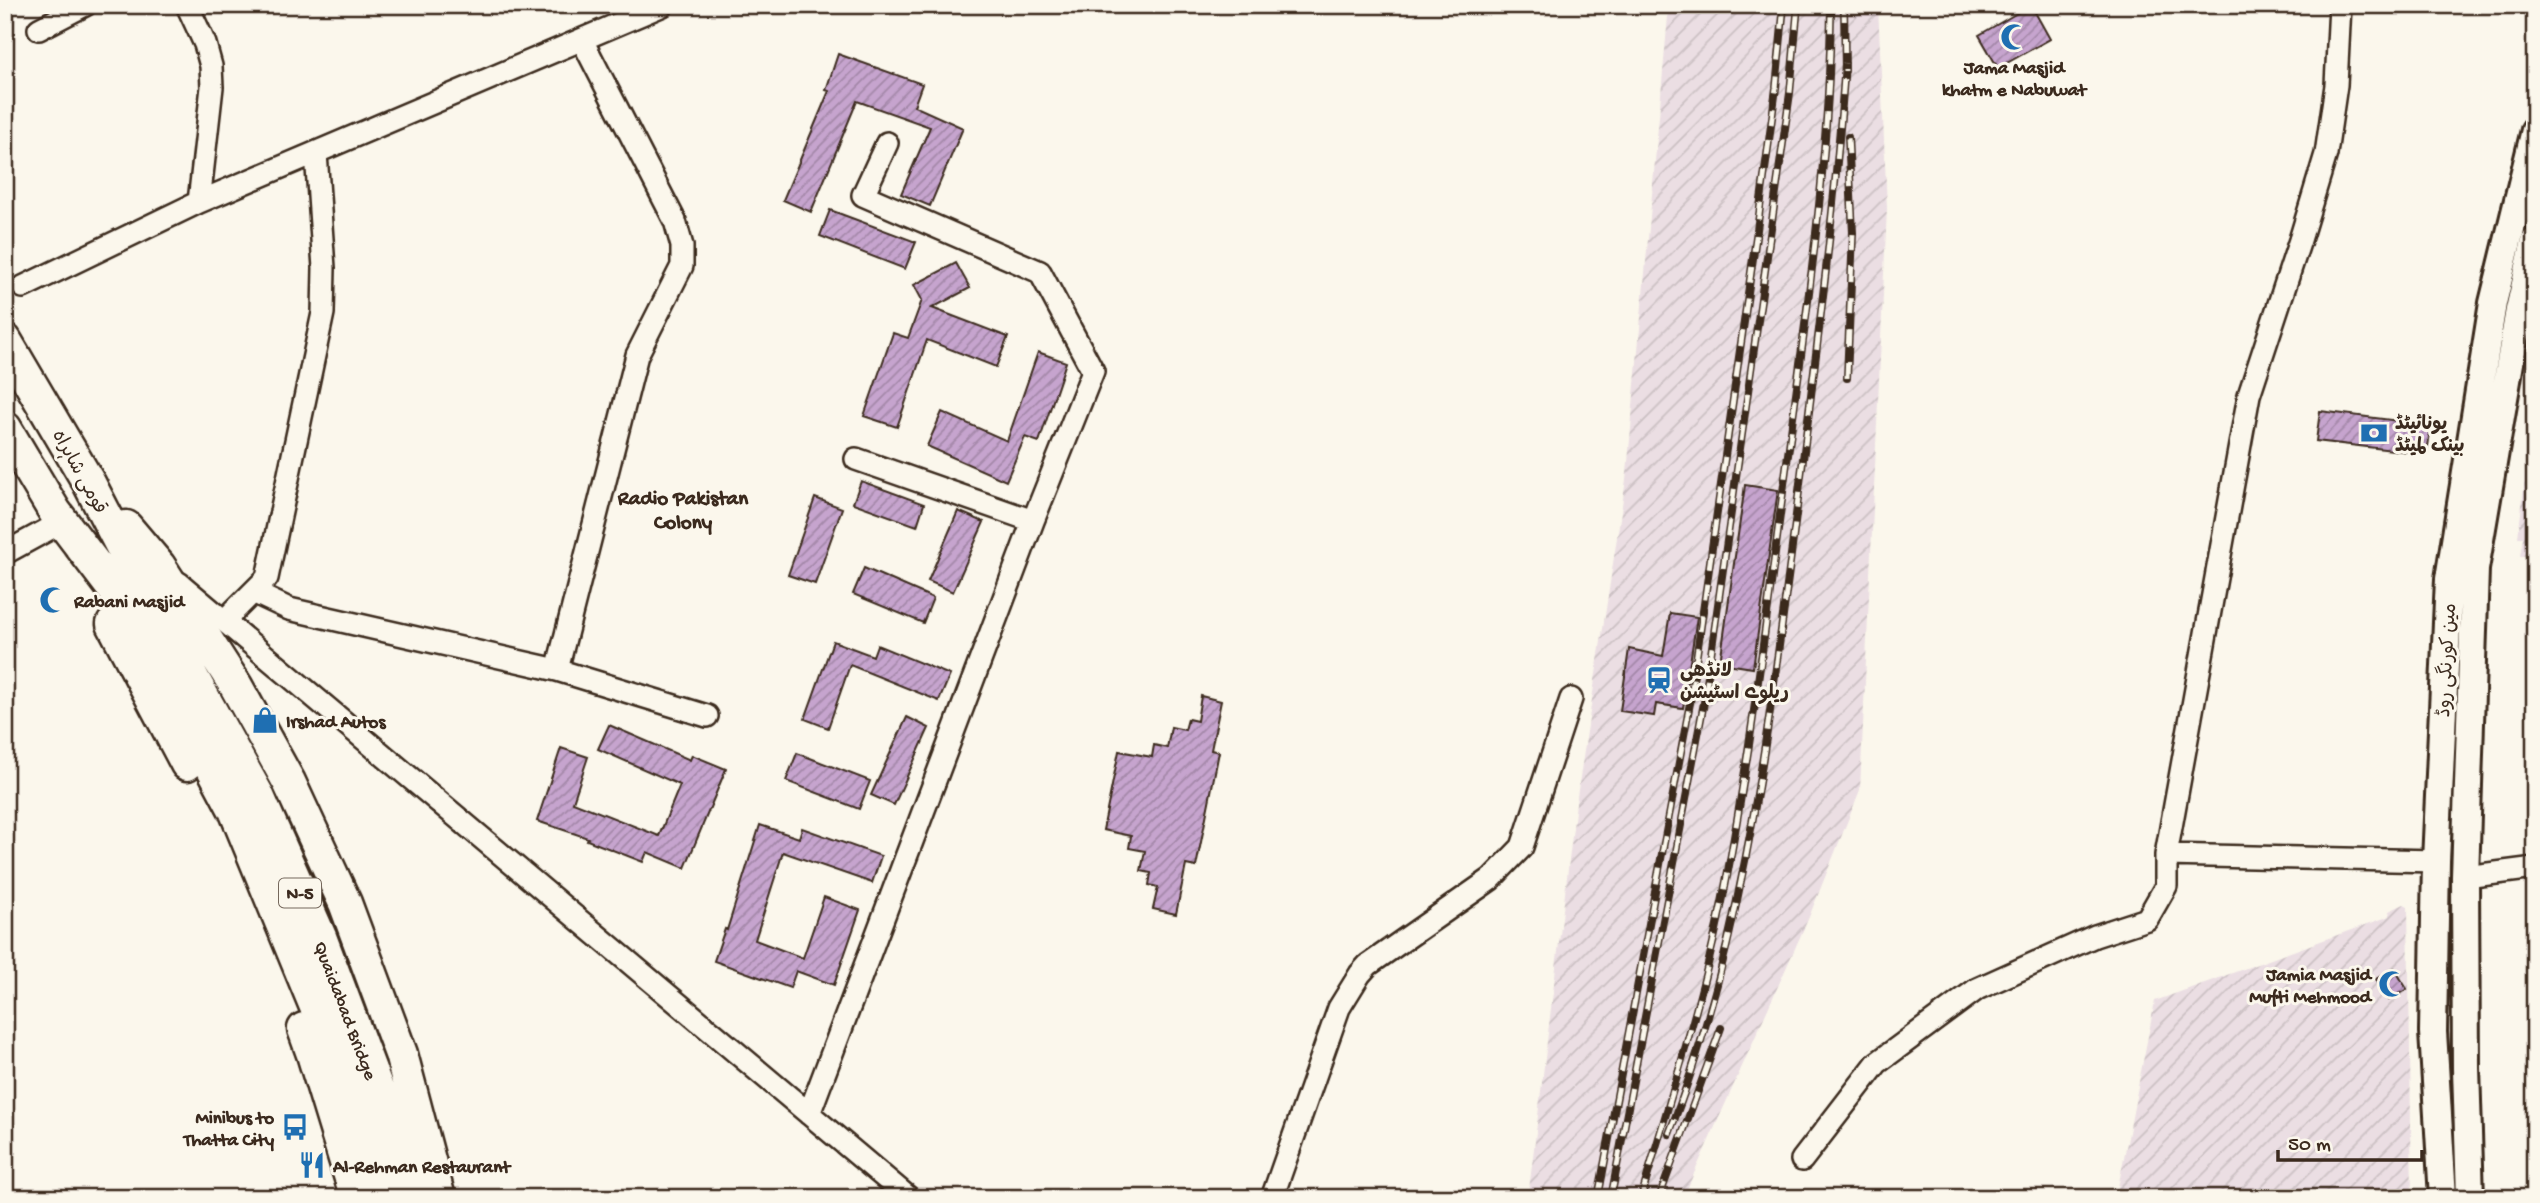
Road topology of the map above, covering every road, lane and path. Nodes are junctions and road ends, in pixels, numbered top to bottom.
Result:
1 (85, 5) edge
2 (187, 5) edge
3 (663, 5) edge
4 (2340, 5) edge
5 (39, 29) dead end
6 (582, 40) junction
7 (2535, 130) edge
8 (887, 144) dead end
9 (316, 153) junction
10 (199, 202) junction
11 (2535, 241) edge
12 (23, 286) dead end
13 (5, 340) edge
14 (5, 428) edge
15 (856, 459) dead end
16 (89, 483) junction
17 (58, 517) junction
18 (1033, 521) junction
19 (5, 553) edge
20 (159, 566) junction
21 (255, 593) junction
22 (140, 606) junction
23 (224, 621) junction
24 (556, 670) junction
25 (1571, 698) dead end
26 (707, 716) dead end
27 (2166, 855) junction
28 (2436, 861) junction
29 (2535, 868) edge
30 (2465, 877) junction
31 (809, 1114) junction
32 (1802, 1160) dead end
33 (357, 1198) edge
34 (381, 1198) edge
35 (410, 1198) edge
36 (439, 1198) edge
37 (909, 1198) edge
38 (1272, 1198) edge
39 (2443, 1198) edge
40 (2470, 1198) edge

1 - 5 street
2 - 10 street
3 - 6 street
4 - 27 street
6 - 9 street
6 - 24 street
7 - 28 main road, مین کورنگی روڈ
8 - 18 street
9 - 10 street
9 - 21 street
10 - 12 street
11 - 30 main road, مین کورنگی روڈ
13 - 16 highway, قومی شاہراہ / N-5
14 - 17 highway, قومی شاہراہ / N-5
15 - 18 street
16 - 20 highway
16 - 22 highway, قومی شاہراہ / N-5
17 - 19 street
17 - 22 highway, قومی شاہراہ / N-5
17 - 33 highway
18 - 31 street
20 - 23 street
20 - 36 highway
21 - 23 street
21 - 24 street
22 - 34 highway, Quaidabad Bridge / N-5
22 - 35 highway, Quaidabad Bridge / N-5
23 - 31 street
24 - 26 street
25 - 38 street
27 - 28 street
27 - 32 street
28 - 39 main road, مین کورنگی روڈ
29 - 30 street
30 - 40 main road, مین کورنگی روڈ
31 - 37 street

